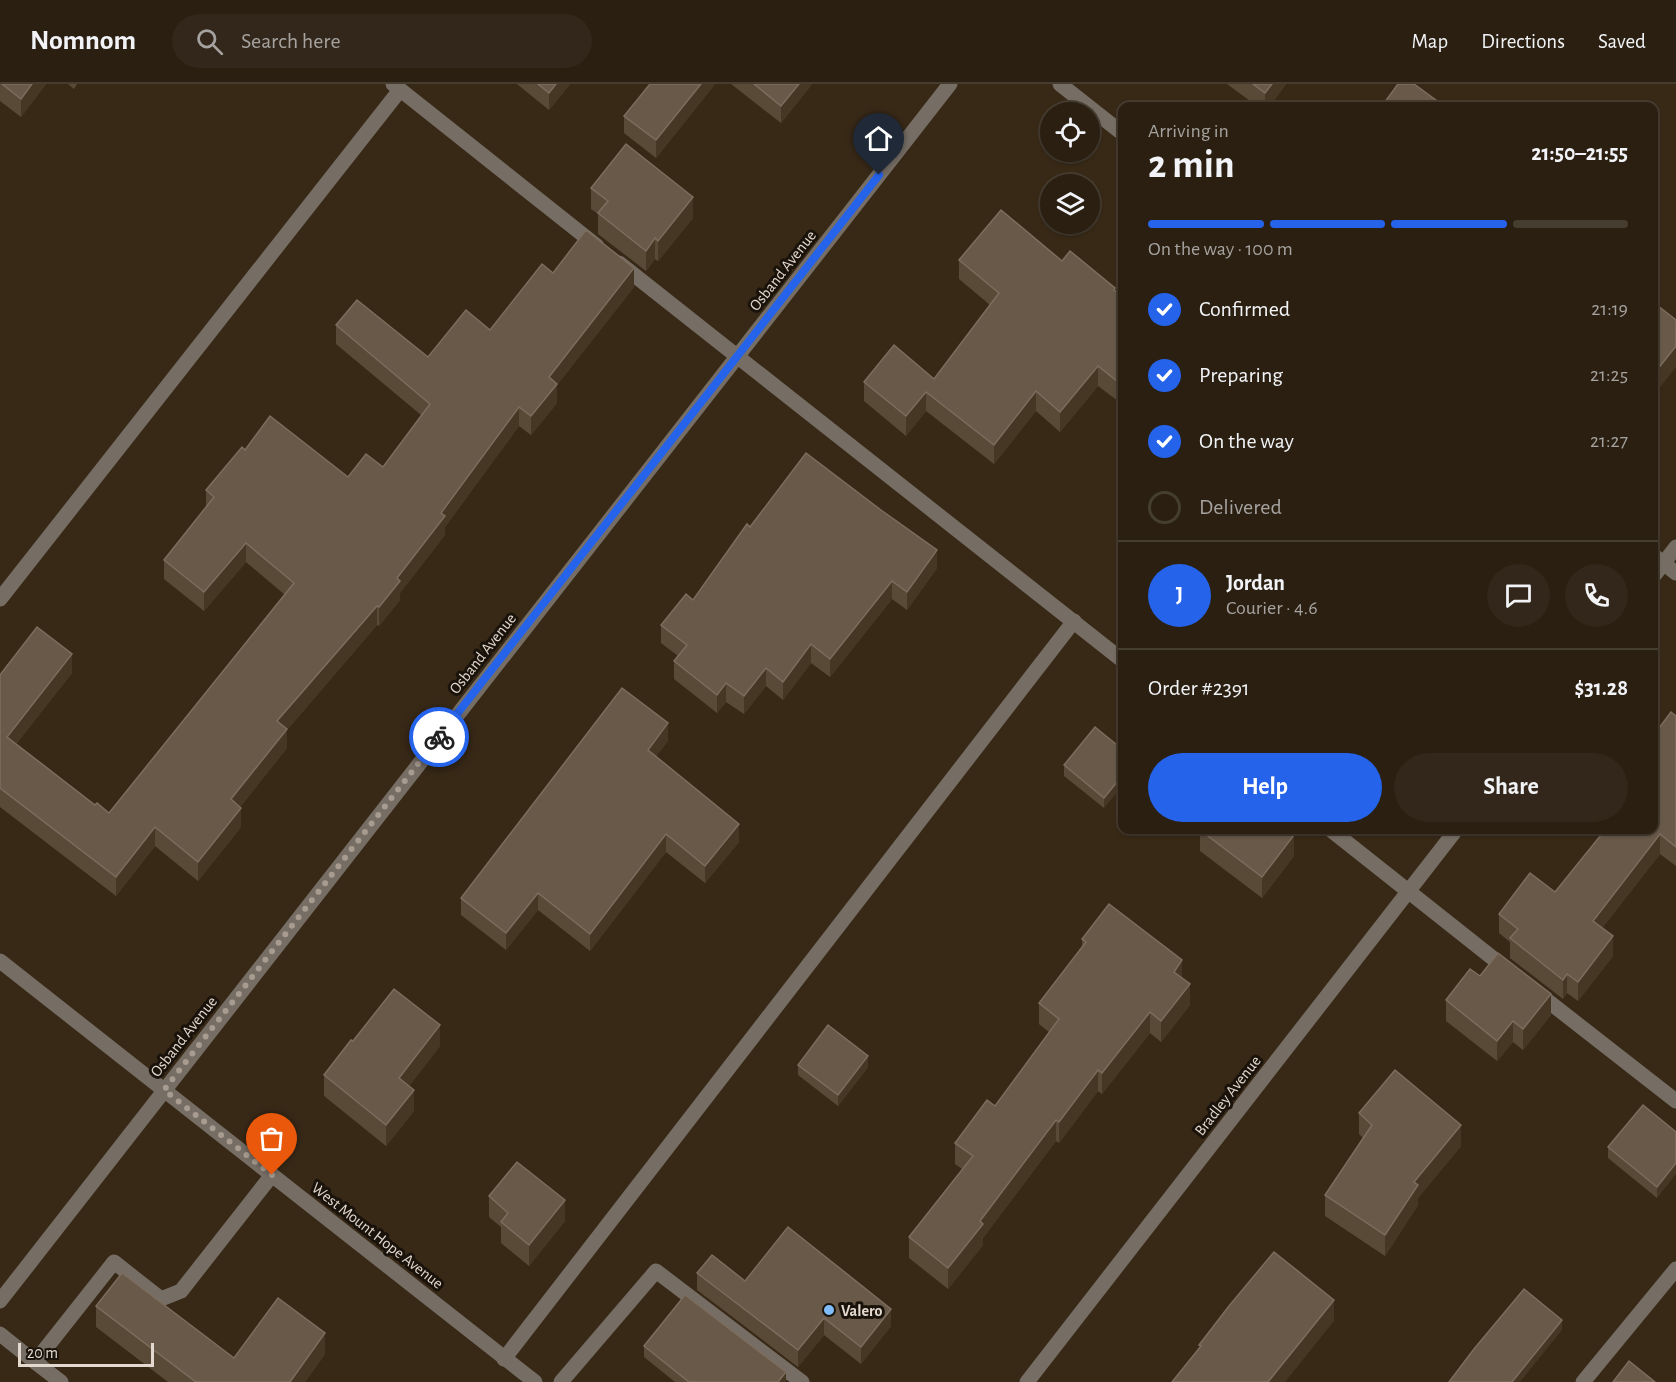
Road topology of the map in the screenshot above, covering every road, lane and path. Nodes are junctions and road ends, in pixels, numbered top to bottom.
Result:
1 (950, 84) edge
2 (1060, 84) edge
3 (396, 87) edge
4 (1118, 130) edge
5 (737, 357) junction
6 (1676, 547) edge
7 (1658, 559) edge
8 (1676, 573) edge
9 (0, 599) edge
10 (1074, 621) junction
11 (1118, 657) edge
12 (1336, 834) edge
13 (1453, 834) edge
14 (1407, 891) junction
15 (0, 962) edge
16 (164, 1090) junction
17 (1676, 1101) edge
18 (272, 1175) junction
19 (1676, 1269) edge
20 (0, 1301) edge
21 (0, 1334) edge
22 (504, 1359) junction
23 (35, 1362) junction
24 (61, 1382) edge
25 (535, 1382) edge
26 (561, 1382) edge
27 (802, 1382) edge
28 (1027, 1382) edge
29 (1583, 1382) edge

1 - 5 street, Osband Avenue
2 - 4 street
3 - 5 street
3 - 9 street
5 - 10 street
5 - 16 street, Osband Avenue
6 - 7 street
7 - 8 street
10 - 11 street
10 - 22 street
12 - 14 street
13 - 14 street, Bradley Avenue
14 - 17 street
14 - 28 street, Bradley Avenue
15 - 16 street, West Mount Hope Avenue
16 - 18 street, West Mount Hope Avenue
16 - 20 street, Osband Avenue
18 - 22 street, West Mount Hope Avenue
18 - 23 street
19 - 29 street
21 - 23 street
22 - 25 street, West Mount Hope Avenue
23 - 24 street
26 - 27 street

